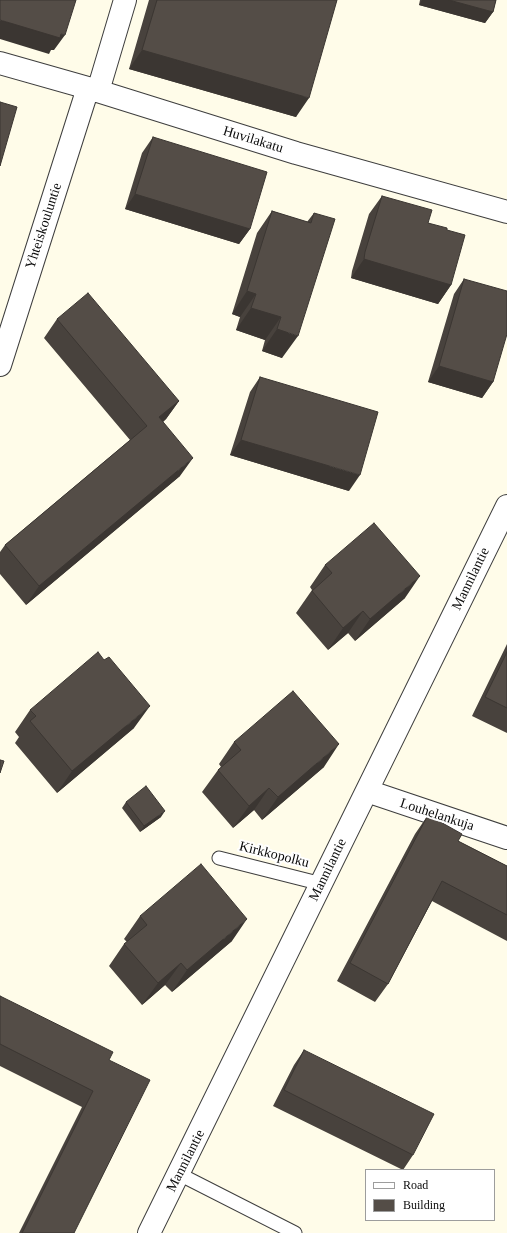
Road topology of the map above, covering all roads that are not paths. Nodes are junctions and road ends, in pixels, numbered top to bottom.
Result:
1 (124, 0) edge
2 (0, 63) edge
3 (93, 89) junction
4 (507, 212) edge
5 (0, 365) edge
6 (507, 506) edge
7 (502, 527) edge
8 (367, 791) junction
9 (507, 838) edge
10 (219, 858) dead end
11 (322, 884) junction
12 (179, 1174) junction
13 (149, 1233) edge
14 (295, 1233) edge

1 - 3 street, Yhteiskouluntie
2 - 3 street, Huvilakatu
3 - 4 street, Huvilakatu
3 - 5 street, Yhteiskouluntie
6 - 7 street, Mannilantie
7 - 8 street, Mannilantie
8 - 9 street, Louhelankuja
8 - 11 street, Mannilantie
10 - 11 lane, Kirkkopolku
11 - 12 street, Mannilantie
12 - 13 street, Mannilantie
12 - 14 lane

